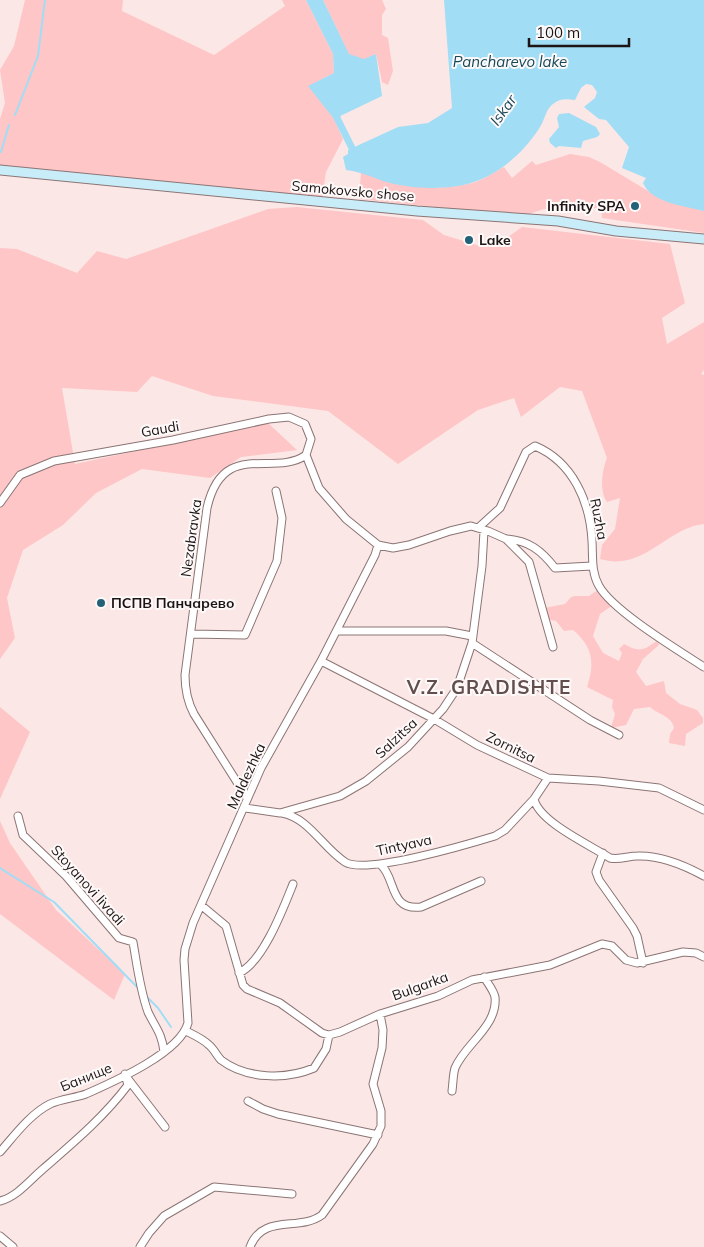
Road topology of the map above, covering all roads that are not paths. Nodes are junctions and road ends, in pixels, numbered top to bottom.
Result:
1 (0, 170) edge
2 (704, 239) edge
3 (306, 455) junction
4 (276, 491) dead end
5 (0, 502) edge
6 (481, 529) junction
7 (506, 539) junction
8 (378, 545) junction
9 (592, 566) junction
10 (337, 632) junction
11 (191, 634) junction
12 (472, 639) junction
13 (553, 647) dead end
14 (321, 662) junction
15 (704, 667) edge
16 (434, 719) junction
17 (619, 735) dead end
18 (548, 778) junction
19 (247, 798) junction
20 (534, 799) junction
21 (245, 808) junction
22 (704, 810) edge
23 (280, 813) junction
24 (18, 816) dead end
25 (603, 853) junction
26 (381, 864) junction
27 (704, 876) edge
28 (480, 881) dead end
29 (293, 884) dead end
30 (202, 906) junction
31 (703, 956) edge
32 (643, 963) junction
33 (239, 973) junction
34 (484, 977) junction
35 (380, 1014) junction
36 (186, 1031) junction
37 (329, 1034) junction
38 (164, 1052) junction
39 (125, 1074) junction
40 (452, 1091) dead end
41 (248, 1101) dead end
42 (165, 1127) dead end
43 (378, 1135) junction
44 (0, 1152) edge
45 (292, 1194) dead end
46 (0, 1201) edge
47 (0, 1236) edge
48 (14, 1247) edge
49 (140, 1247) edge
50 (250, 1247) edge

1 - 2 main road, Samokovsko shose
3 - 5 street, Gaudi
3 - 8 street
3 - 11 street, Nezabravka
4 - 11 street
6 - 7 street
6 - 8 street
6 - 9 street, Ruzha
6 - 12 street, Salzitsa
7 - 9 street
7 - 13 street
8 - 10 street, Maldezhka
9 - 15 street, Ruzha
10 - 12 street
10 - 14 street, Maldezhka
11 - 19 street, Nezabravka
12 - 16 street, Salzitsa
12 - 17 street
14 - 16 street, Zornitsa
14 - 19 street, Maldezhka
16 - 18 street, Zornitsa
16 - 23 street, Salzitsa
18 - 20 street, Tintyava
18 - 22 street, Zornitsa
19 - 21 street, Maldezhka
20 - 25 street
20 - 26 street, Tintyava
21 - 23 street, Salzitsa
21 - 30 street, Maldezhka
23 - 26 street, Tintyava
24 - 38 street, Stoyanovi livadi
25 - 27 street
25 - 32 street
26 - 28 street
29 - 33 street
30 - 33 street
30 - 36 street, Maldezhka
31 - 32 street
32 - 34 street, Bulgarka
33 - 37 street
34 - 35 street, Bulgarka
34 - 40 street
35 - 37 street, Bulgarka
35 - 43 street
36 - 37 street
36 - 38 street, Банище
38 - 39 street, Банище
39 - 42 street
39 - 44 street, Банище
39 - 46 street
41 - 43 street
43 - 50 street
45 - 49 street
47 - 48 street

